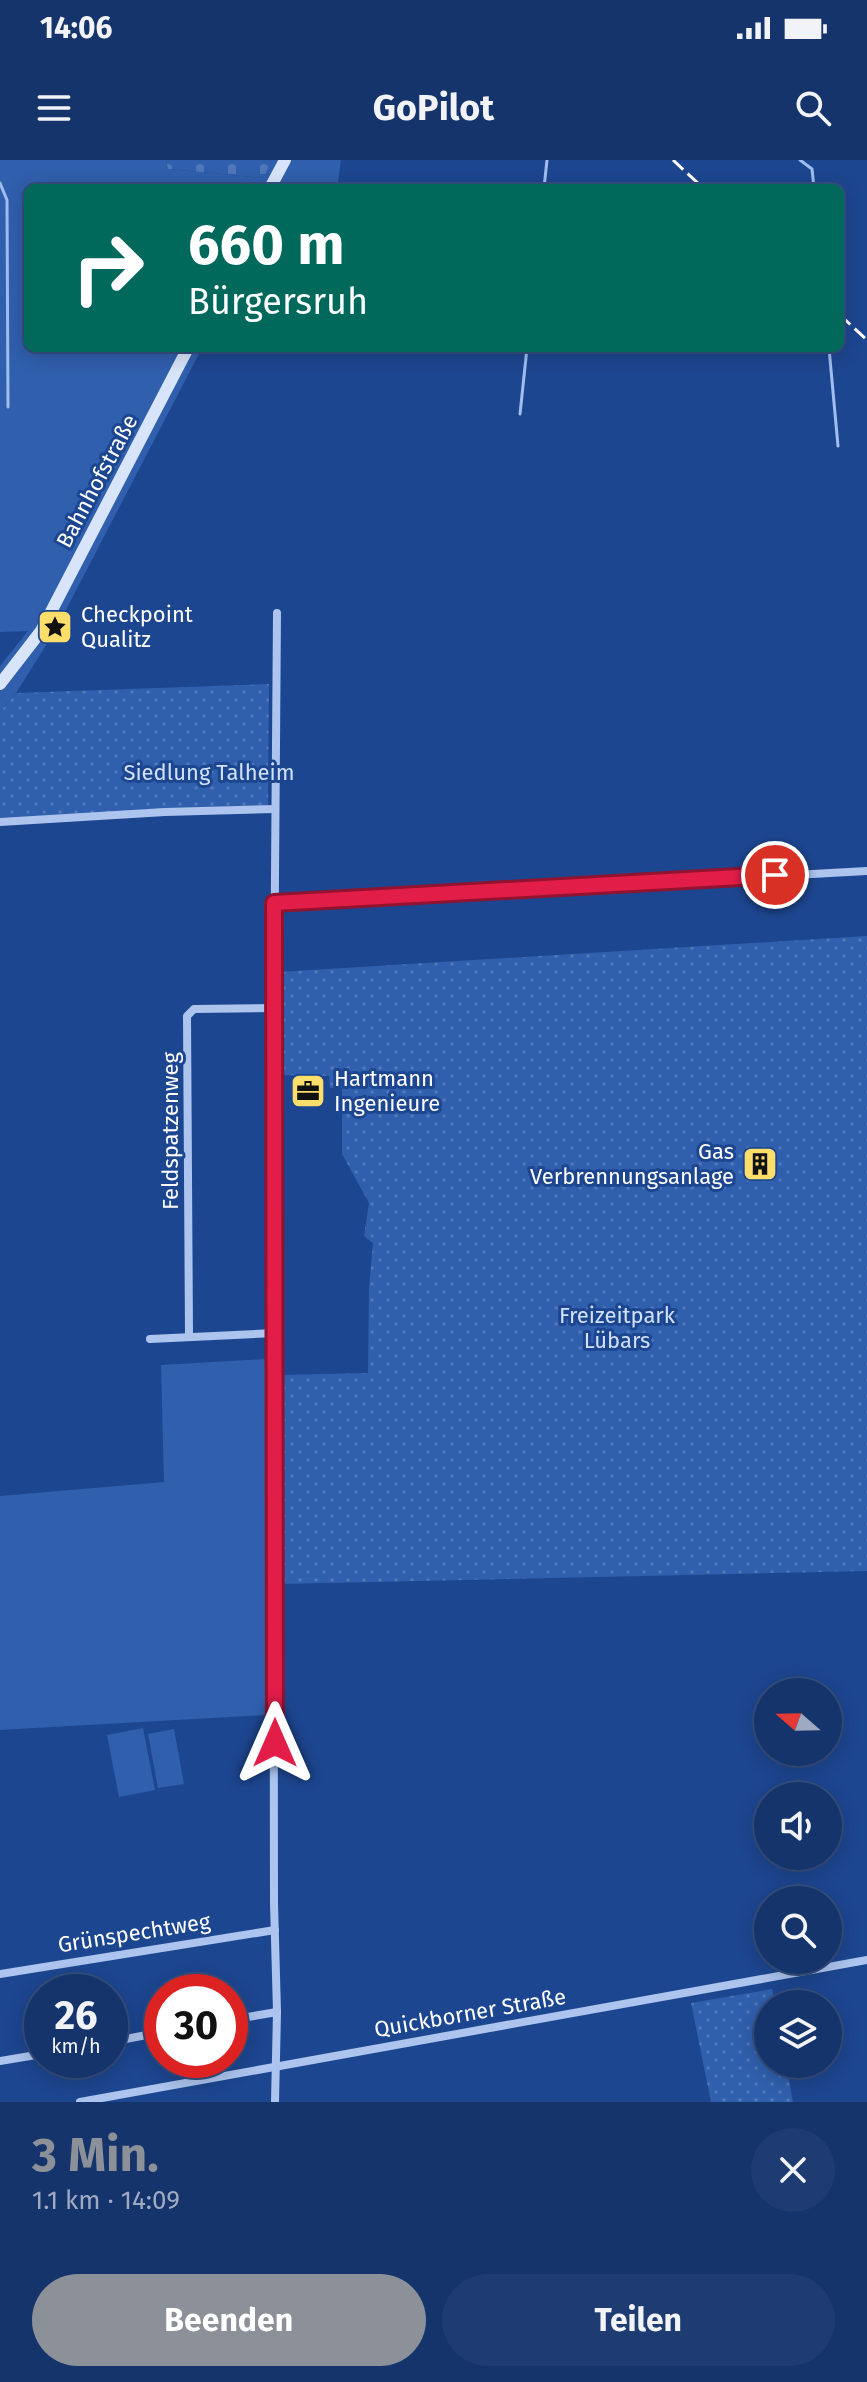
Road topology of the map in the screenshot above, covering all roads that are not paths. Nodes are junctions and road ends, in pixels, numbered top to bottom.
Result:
1 (285, 160) edge
2 (272, 184) edge
3 (186, 352) edge
4 (277, 613) dead end
5 (0, 684) edge
6 (275, 809) junction
7 (0, 822) edge
8 (867, 871) edge
9 (274, 903) junction
10 (273, 1008) junction
11 (275, 1333) junction
12 (189, 1335) junction
13 (150, 1339) dead end
14 (275, 1930) junction
15 (867, 1960) edge
16 (0, 1974) edge
17 (277, 2012) junction
18 (248, 2017) edge
19 (24, 2057) edge
20 (0, 2061) edge
21 (276, 2067) junction
22 (80, 2102) edge
23 (275, 2102) edge

1 - 2 street
3 - 5 street, Bahnhofstraße
4 - 6 street
6 - 7 street
6 - 9 street
8 - 9 street
9 - 10 street
10 - 11 street
10 - 12 street, Feldspatzenweg
11 - 12 street
11 - 14 street
12 - 13 street
14 - 16 street, Grünspechtweg
14 - 17 street
15 - 21 street, Quickborner Straße
17 - 18 street
17 - 21 street
19 - 20 street
21 - 22 street, Quickborner Straße
21 - 23 street

